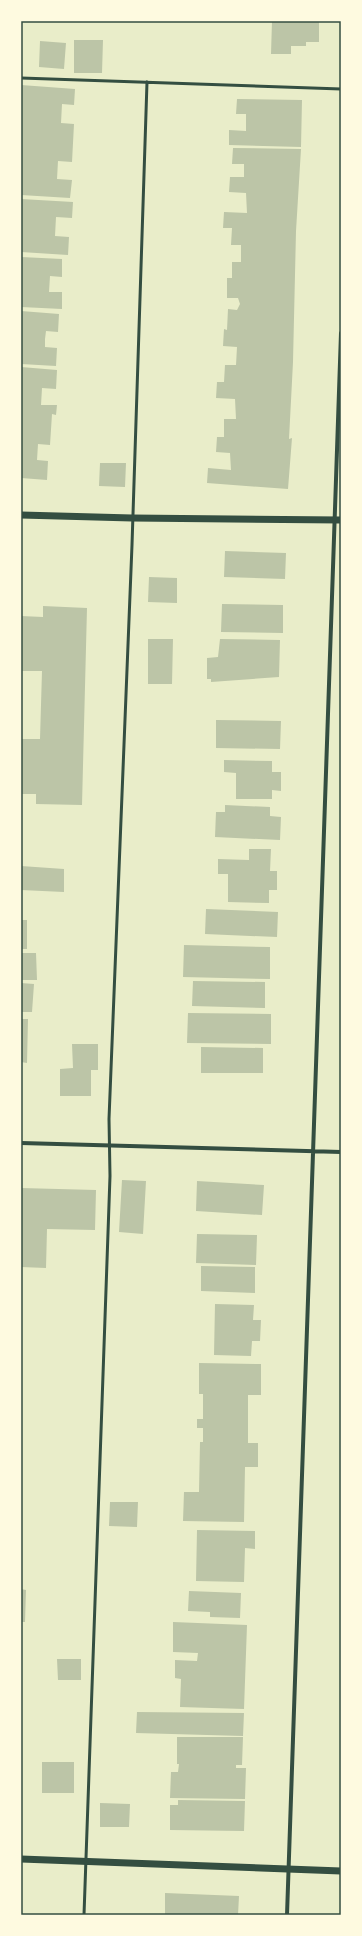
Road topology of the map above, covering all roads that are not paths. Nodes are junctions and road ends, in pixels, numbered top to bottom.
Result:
1 (21, 78) edge
2 (147, 82) junction
3 (341, 89) edge
4 (341, 333) edge
5 (21, 514) edge
6 (132, 518) junction
7 (338, 520) edge
8 (21, 1143) edge
9 (109, 1146) junction
10 (313, 1151) junction
11 (341, 1152) edge
12 (21, 1859) edge
13 (86, 1861) junction
14 (288, 1868) junction
15 (341, 1871) edge
16 (84, 1915) edge
17 (287, 1915) edge

1 - 2 lane
2 - 3 lane
2 - 6 lane
4 - 7 street
5 - 6 street
6 - 7 street
6 - 9 lane
7 - 10 street
8 - 9 street
9 - 10 street
9 - 13 lane
10 - 11 street
10 - 14 street
12 - 13 street
13 - 14 street
13 - 16 lane
14 - 15 street
14 - 17 street

